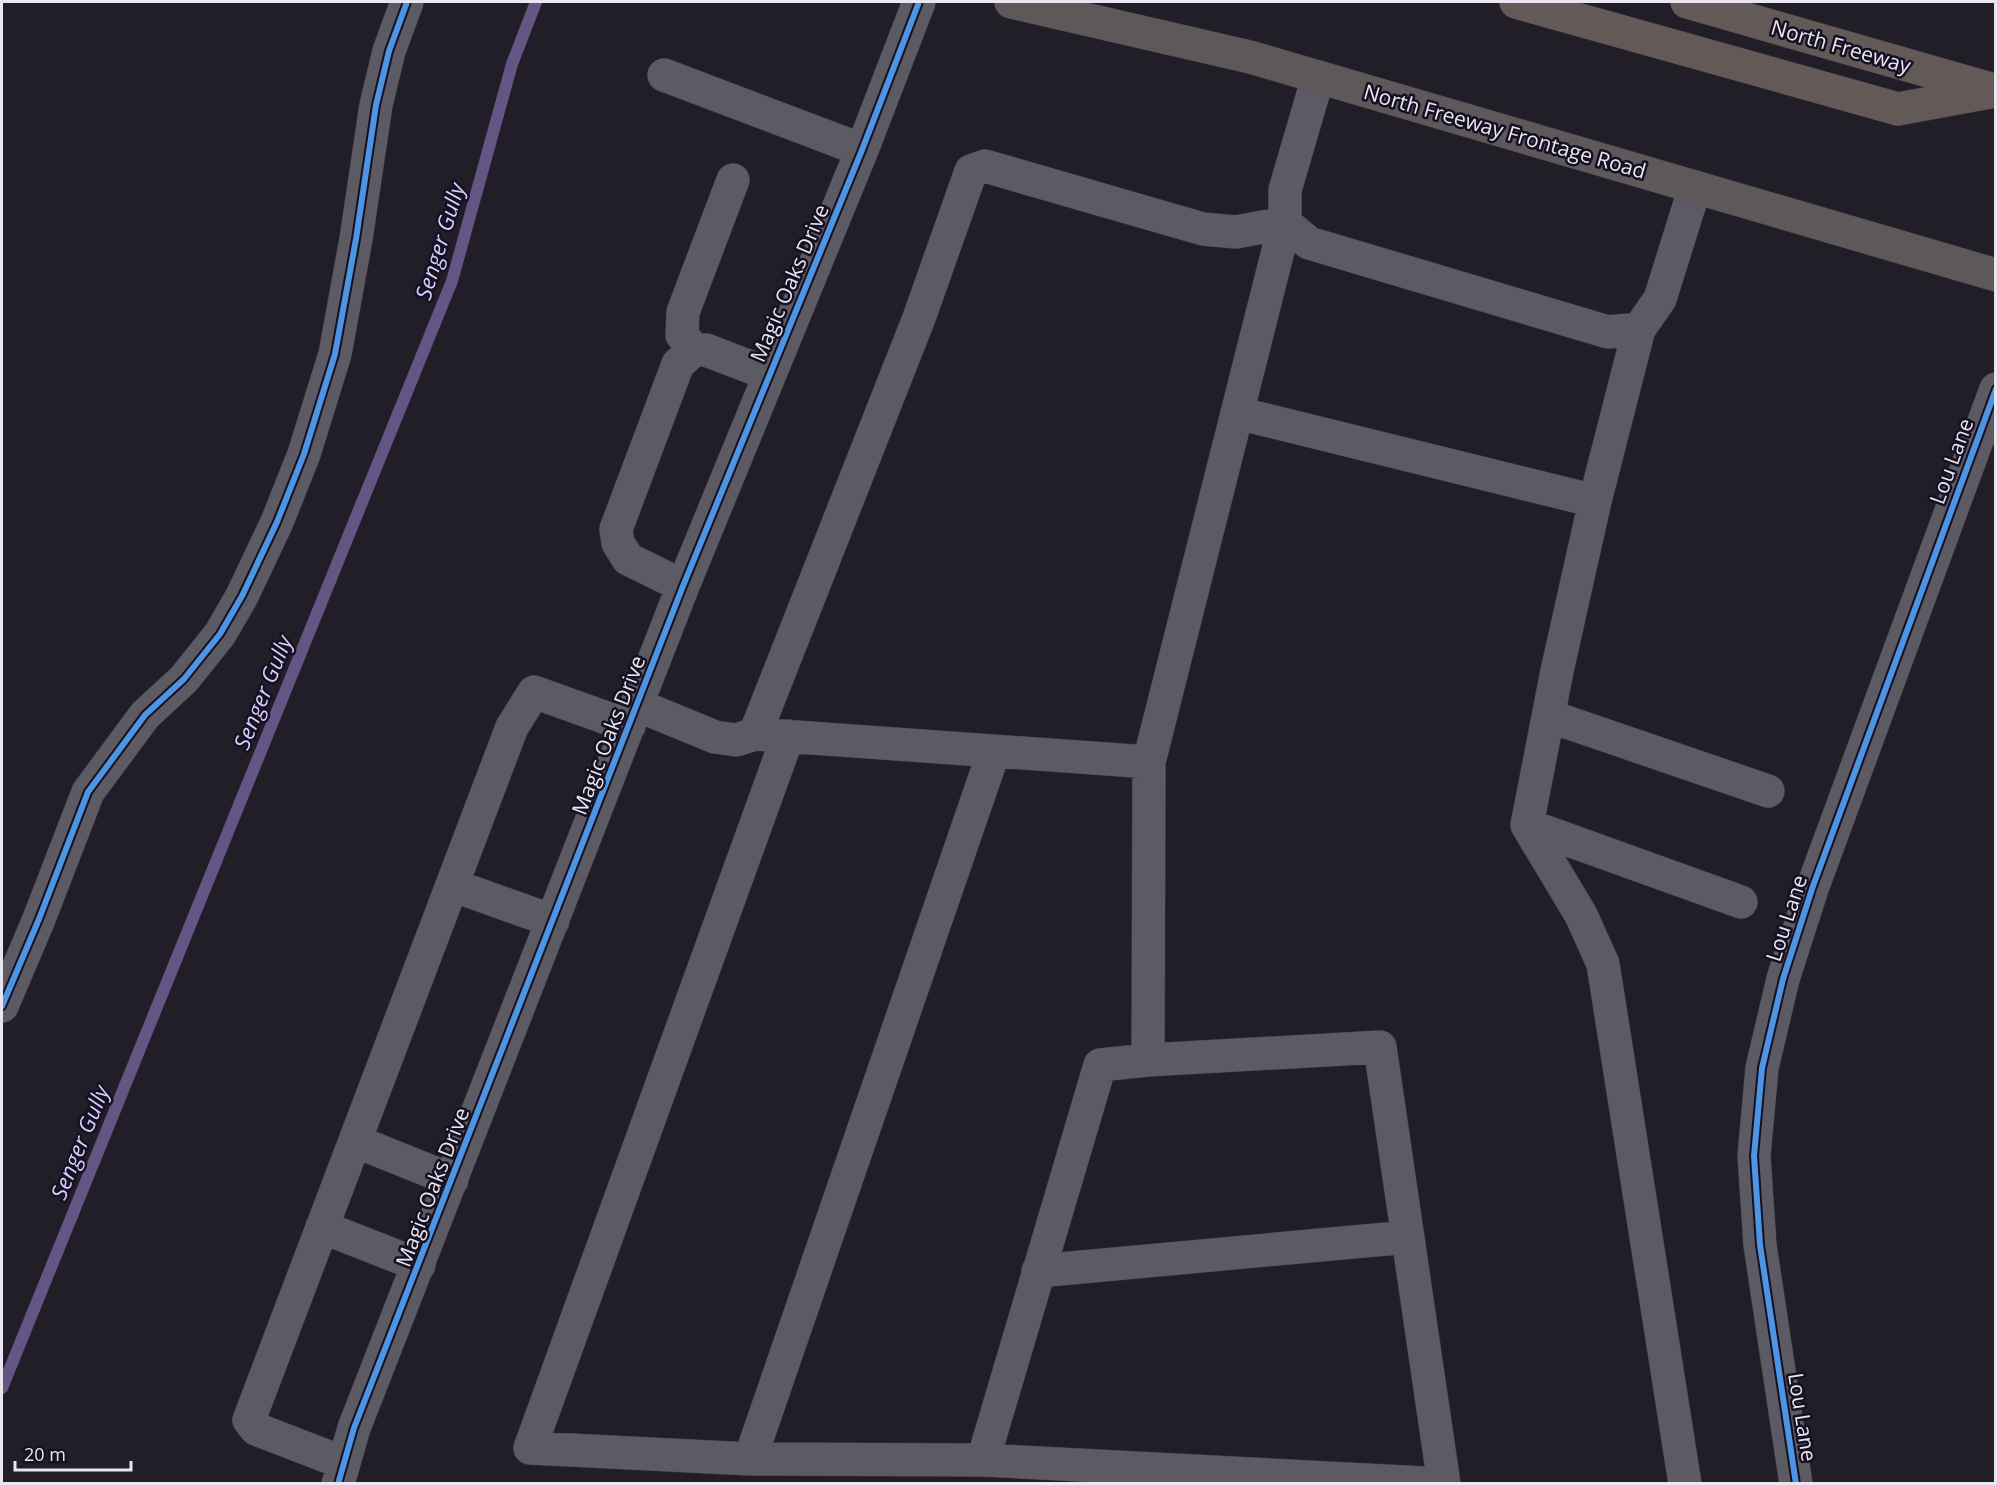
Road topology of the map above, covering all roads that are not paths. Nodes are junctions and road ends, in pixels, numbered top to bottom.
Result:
1 (407, 2) edge
2 (919, 2) edge
3 (1011, 2) edge
4 (1516, 2) edge
5 (1687, 2) edge
6 (664, 75) dead end
7 (1318, 77) junction
8 (1995, 91) edge
9 (862, 150) junction
10 (733, 180) dead end
11 (1695, 187) junction
12 (1285, 223) junction
13 (1995, 275) edge
14 (1639, 329) junction
15 (694, 350) junction
16 (769, 374) junction
17 (1995, 388) edge
18 (1237, 413) junction
19 (1595, 501) junction
20 (683, 586) junction
21 (633, 716) junction
22 (1549, 716) junction
23 (755, 734) junction
24 (788, 736) junction
25 (994, 751) junction
26 (1149, 762) junction
27 (1768, 791) dead end
28 (1527, 825) junction
29 (452, 885) junction
30 (1741, 902) dead end
31 (553, 921) junction
32 (2, 1006) edge
33 (1148, 1060) junction
34 (355, 1141) junction
35 (452, 1180) junction
36 (322, 1227) junction
37 (1408, 1237) junction
38 (419, 1265) junction
39 (1038, 1271) junction
40 (750, 1460) junction
41 (983, 1460) junction
42 (341, 1473) edge
43 (1444, 1484) edge
44 (1685, 1484) edge
45 (1796, 1484) edge

1 - 32 street
2 - 9 street, Magic Oaks Drive
3 - 7 main road, North Freeway Frontage Road
4 - 8 highway
5 - 8 highway, North Freeway
6 - 9 street
7 - 11 main road, North Freeway Frontage Road
7 - 12 street
9 - 16 street, Magic Oaks Drive
10 - 15 street
11 - 13 main road, North Freeway Frontage Road
11 - 14 street
12 - 14 street
12 - 18 street
12 - 23 street
14 - 19 street
15 - 16 street
15 - 20 street
16 - 20 street, Magic Oaks Drive
17 - 45 street, Lou Lane
18 - 19 street
18 - 26 street
19 - 22 street
20 - 21 street, Magic Oaks Drive
21 - 23 street
21 - 29 street
21 - 31 street, Magic Oaks Drive
22 - 27 street
22 - 28 street
23 - 24 street
24 - 25 street
24 - 40 street
25 - 26 street
25 - 40 street
26 - 33 street
28 - 30 street
28 - 44 street
29 - 31 street
29 - 34 street
31 - 35 street, Magic Oaks Drive
33 - 37 street
33 - 39 street
34 - 35 street
34 - 36 street
35 - 38 street, Magic Oaks Drive
36 - 38 street
36 - 42 street
37 - 39 street
37 - 43 street
38 - 42 street, Magic Oaks Drive
39 - 41 street
40 - 41 street
41 - 43 street

